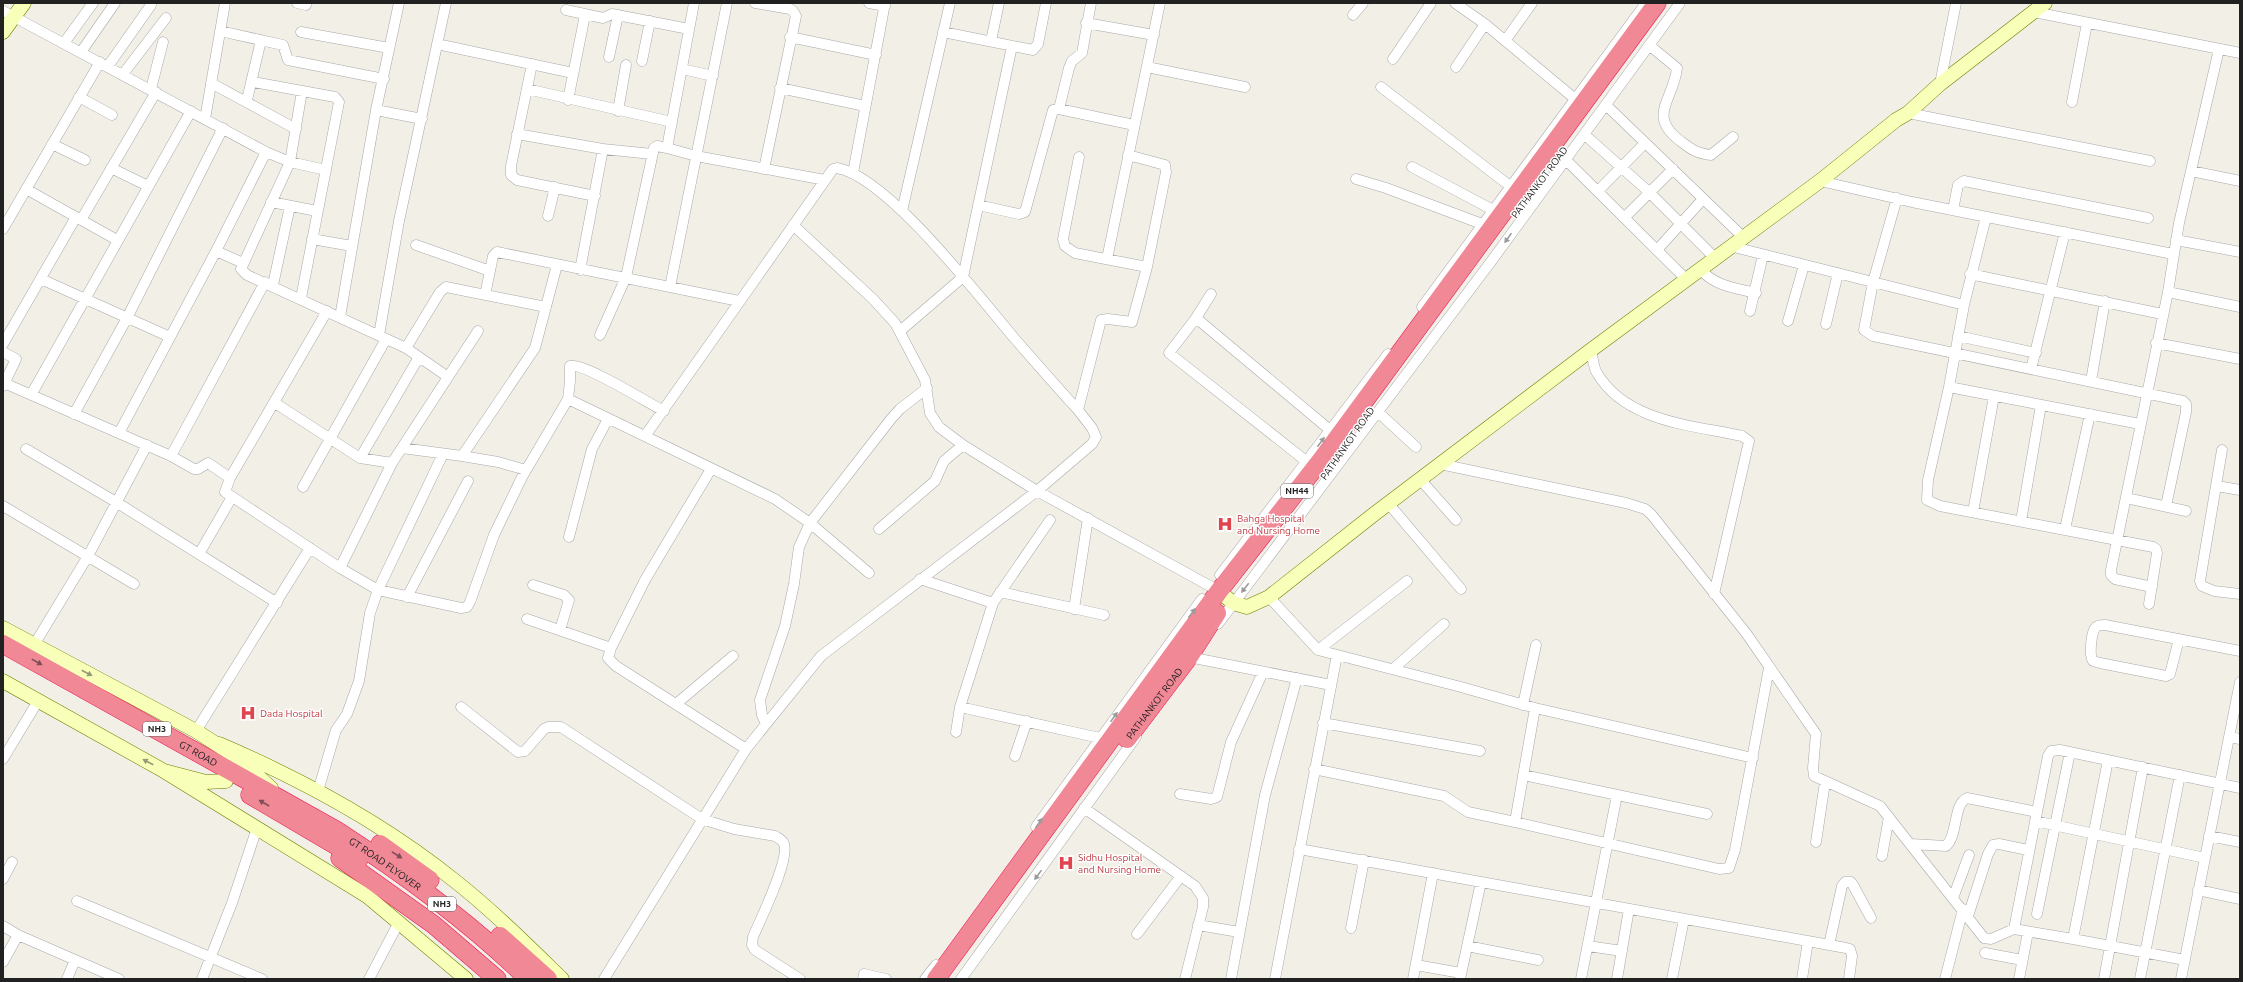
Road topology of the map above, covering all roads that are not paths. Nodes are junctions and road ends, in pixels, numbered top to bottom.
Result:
1 (24, 3) edge
2 (93, 3) edge
3 (115, 3) edge
4 (225, 3) edge
5 (399, 3) edge
6 (446, 3) edge
7 (694, 3) edge
8 (727, 3) edge
9 (755, 3) edge
10 (869, 3) edge
11 (950, 3) edge
12 (999, 3) edge
13 (1046, 3) edge
14 (1091, 3) edge
15 (1160, 3) edge
16 (1363, 3) edge
17 (1430, 3) edge
18 (1455, 3) edge
19 (1532, 3) edge
20 (1646, 3) edge
21 (1657, 3) edge
22 (1671, 3) edge
23 (1680, 3) edge
24 (1956, 3) edge
25 (2045, 3) edge
26 (885, 4) edge
27 (151, 5) dead end
28 (771, 5) edge
29 (566, 10) dead end
30 (2034, 12) junction
31 (9, 13) edge
32 (585, 15) junction
33 (618, 15) junction
34 (1353, 15) dead end
35 (166, 18) dead end
36 (650, 21) junction
37 (1086, 22) junction
38 (2087, 23) junction
39 (1485, 24) junction
40 (688, 29) junction
41 (220, 31) junction
42 (3, 32) edge
43 (301, 32) dead end
44 (943, 32) junction
45 (1154, 35) junction
46 (790, 37) junction
47 (261, 40) junction
48 (990, 41) junction
49 (1505, 41) junction
50 (162, 42) dead end
51 (64, 43) junction
52 (437, 44) junction
53 (1649, 45) junction
54 (1012, 46) junction
55 (389, 48) junction
56 (2219, 49) junction
57 (81, 52) junction
58 (2240, 53) edge
59 (876, 55) junction
60 (609, 57) dead end
61 (1393, 59) dead end
62 (642, 61) dead end
63 (104, 64) junction
64 (532, 64) junction
65 (626, 65) dead end
66 (1147, 67) junction
67 (1456, 67) dead end
68 (682, 69) junction
69 (573, 73) junction
70 (123, 74) junction
71 (713, 76) junction
72 (384, 79) junction
73 (211, 82) junction
74 (253, 82) junction
75 (1940, 84) junction
76 (1245, 87) dead end
77 (1381, 87) dead end
78 (780, 88) junction
79 (527, 89) junction
80 (153, 90) junction
81 (302, 91) junction
82 (79, 97) junction
83 (1574, 98) junction
84 (247, 100) junction
85 (568, 100) junction
86 (2072, 102) dead end
87 (865, 106) junction
88 (1606, 106) junction
89 (1059, 109) junction
90 (376, 110) junction
91 (191, 111) junction
92 (618, 111) junction
93 (1908, 113) junction
94 (112, 115) dead end
95 (205, 119) junction
96 (422, 119) junction
97 (672, 122) junction
98 (1134, 125) junction
99 (224, 128) junction
100 (296, 129) junction
101 (517, 134) junction
102 (1585, 135) junction
103 (1733, 137) dead end
104 (1645, 143) junction
105 (52, 144) junction
106 (667, 148) junction
107 (603, 149) junction
108 (266, 152) junction
109 (652, 154) junction
110 (1128, 155) junction
111 (696, 156) junction
112 (1079, 157) dead end
113 (1565, 158) junction
114 (85, 160) dead end
115 (2150, 161) dead end
116 (290, 162) junction
117 (1412, 167) dead end
118 (1621, 167) junction
119 (112, 168) junction
120 (764, 169) junction
121 (1672, 169) junction
122 (326, 170) junction
123 (2191, 171) junction
124 (853, 173) junction
125 (1356, 179) dead end
126 (825, 180) junction
127 (1820, 181) junction
128 (2240, 181) edge
129 (148, 186) junction
130 (1510, 186) junction
131 (554, 187) junction
132 (26, 189) junction
133 (1599, 190) junction
134 (1649, 192) junction
135 (595, 196) junction
136 (1897, 198) junction
137 (1703, 199) junction
138 (271, 202) junction
139 (978, 205) junction
140 (290, 206) junction
141 (1493, 210) junction
142 (1953, 210) junction
143 (316, 211) junction
144 (902, 211) junction
145 (548, 216) dead end
146 (1625, 217) junction
147 (1986, 217) junction
148 (79, 218) junction
149 (2148, 218) dead end
150 (1482, 224) junction
151 (1681, 224) junction
152 (793, 225) junction
153 (3, 229) edge
154 (2065, 232) junction
155 (1744, 236) junction
156 (312, 239) junction
157 (117, 240) junction
158 (2176, 240) junction
159 (416, 245) dead end
160 (352, 246) junction
161 (1730, 246) junction
162 (1657, 250) junction
163 (216, 251) junction
164 (2240, 252) edge
165 (2173, 254) junction
166 (1764, 256) junction
167 (1715, 258) junction
168 (1106, 259) junction
169 (243, 263) junction
170 (557, 265) junction
171 (1804, 265) junction
172 (1147, 267) junction
173 (1700, 269) junction
174 (580, 270) junction
175 (490, 271) junction
176 (1838, 273) junction
177 (1970, 274) junction
178 (626, 277) junction
179 (963, 277) junction
180 (41, 279) junction
181 (1686, 279) junction
182 (1873, 282) junction
183 (269, 283) junction
184 (670, 287) junction
185 (2051, 290) junction
186 (2168, 292) junction
187 (1756, 293) junction
188 (1211, 294) dead end
189 (485, 295) junction
190 (301, 298) junction
191 (84, 299) junction
192 (2105, 300) junction
193 (739, 301) junction
194 (1964, 305) junction
195 (546, 307) junction
196 (2240, 307) edge
197 (327, 311) junction
198 (1750, 311) dead end
199 (2162, 314) junction
200 (340, 317) junction
201 (126, 318) junction
202 (1196, 318) junction
203 (1788, 321) dead end
204 (1826, 324) dead end
205 (478, 331) dead end
206 (900, 331) junction
207 (600, 335) dead end
208 (1958, 336) junction
209 (170, 337) junction
210 (382, 337) junction
211 (2156, 343) junction
212 (3, 344) edge
213 (406, 348) junction
214 (1591, 350) junction
215 (3, 352) edge
216 (1955, 352) junction
217 (2036, 353) junction
218 (419, 357) junction
219 (2240, 359) edge
220 (2031, 369) junction
221 (448, 377) junction
222 (2091, 381) junction
223 (4, 385) edge
224 (1949, 387) junction
225 (927, 388) junction
226 (2147, 392) junction
227 (31, 395) junction
228 (1994, 396) junction
229 (568, 399) junction
230 (275, 402) junction
231 (2041, 405) junction
232 (1078, 410) junction
233 (664, 411) junction
234 (1378, 412) junction
235 (74, 414) junction
236 (2090, 414) junction
237 (608, 419) junction
238 (2140, 424) junction
239 (1330, 430) junction
240 (119, 433) junction
241 (645, 436) junction
242 (330, 440) junction
243 (147, 445) junction
244 (963, 445) junction
245 (1416, 447) dead end
246 (402, 448) junction
247 (26, 449) dead end
248 (2222, 450) dead end
249 (443, 454) junction
250 (171, 456) junction
251 (462, 456) junction
252 (360, 458) junction
253 (1306, 461) junction
254 (392, 463) junction
255 (1440, 464) junction
256 (711, 469) junction
257 (526, 470) junction
258 (230, 478) junction
259 (1420, 479) junction
260 (468, 481) dead end
261 (2217, 486) junction
262 (303, 487) dead end
263 (2240, 490) edge
264 (1037, 491) junction
265 (232, 497) junction
266 (2126, 498) junction
267 (116, 502) junction
268 (1388, 504) junction
269 (3, 506) edge
270 (2166, 506) junction
271 (2186, 511) dead end
272 (1972, 512) junction
273 (1088, 518) junction
274 (1050, 520) dead end
275 (1456, 520) dead end
276 (2021, 521) junction
277 (810, 523) junction
278 (879, 529) dead end
279 (2065, 529) junction
280 (569, 537) dead end
281 (2118, 539) junction
282 (310, 548) junction
283 (199, 554) junction
284 (88, 556) junction
285 (340, 568) junction
286 (869, 573) dead end
287 (920, 579) junction
288 (1407, 581) dead end
289 (134, 584) dead end
290 (533, 585) dead end
291 (2152, 588) junction
292 (1461, 589) dead end
293 (378, 590) junction
294 (1000, 592) junction
295 (1223, 594) junction
296 (1714, 594) junction
297 (2240, 594) edge
298 (407, 597) junction
299 (1269, 597) junction
300 (276, 603) junction
301 (993, 603) junction
302 (2149, 604) dead end
303 (1074, 609) junction
304 (1104, 615) dead end
305 (527, 619) dead end
306 (1444, 624) dead end
307 (3, 628) edge
308 (560, 630) junction
309 (2179, 638) junction
310 (3, 644) edge
311 (34, 645) junction
312 (1536, 645) dead end
313 (611, 648) junction
314 (1318, 650) junction
315 (2240, 651) edge
316 (1337, 655) junction
317 (733, 656) dead end
318 (1191, 657) junction
319 (3, 658) edge
320 (1770, 668) junction
321 (1393, 669) junction
322 (1263, 672) junction
323 (1297, 678) junction
324 (3, 681) edge
325 (2240, 682) edge
326 (1331, 685) junction
327 (38, 701) junction
328 (676, 704) junction
329 (1523, 705) junction
330 (462, 706) dead end
331 (960, 707) junction
332 (1535, 708) junction
333 (1027, 721) junction
334 (1324, 723) junction
335 (766, 724) junction
336 (196, 731) junction
337 (956, 732) dead end
338 (2229, 737) junction
339 (1100, 738) junction
340 (2240, 739) edge
341 (219, 744) junction
342 (746, 748) junction
343 (1480, 751) dead end
344 (2070, 752) junction
345 (1015, 756) dead end
346 (1753, 758) junction
347 (3, 759) edge
348 (2108, 760) junction
349 (2143, 767) junction
350 (1314, 769) junction
351 (164, 771) junction
352 (1523, 774) junction
353 (2180, 775) junction
354 (226, 780) junction
355 (1825, 782) junction
356 (2219, 784) junction
357 (2240, 788) edge
358 (318, 791) junction
359 (1180, 794) dead end
360 (1617, 795) junction
361 (286, 801) junction
362 (1084, 808) junction
363 (1707, 814) dead end
364 (2036, 816) junction
365 (1889, 817) junction
366 (305, 819) junction
367 (702, 819) junction
368 (1515, 822) junction
369 (2056, 825) junction
370 (257, 828) junction
371 (2094, 833) junction
372 (2209, 836) junction
373 (1816, 842) dead end
374 (2130, 842) junction
375 (2240, 842) edge
376 (1608, 844) junction
377 (1911, 844) junction
378 (1299, 849) junction
379 (2028, 850) junction
380 (2165, 850) junction
381 (1969, 855) dead end
382 (1882, 856) dead end
383 (2205, 858) junction
384 (1364, 860) junction
385 (12, 862) dead end
386 (1433, 873) junction
387 (1181, 876) junction
388 (3, 879) edge
389 (1481, 882) junction
390 (2198, 890) junction
391 (1953, 898) junction
392 (2240, 899) edge
393 (77, 901) dead end
394 (1595, 902) junction
395 (1629, 909) junction
396 (1965, 913) junction
397 (2036, 914) dead end
398 (1871, 918) dead end
399 (1684, 919) junction
400 (399, 922) junction
401 (1198, 925) junction
402 (3, 926) edge
403 (1351, 928) dead end
404 (2014, 929) junction
405 (1239, 932) junction
406 (2028, 932) junction
407 (1137, 934) dead end
408 (18, 935) junction
409 (2073, 939) junction
410 (1808, 941) junction
411 (1829, 945) junction
412 (2110, 945) junction
413 (1467, 946) junction
414 (1588, 946) junction
415 (1622, 951) junction
416 (2145, 952) junction
417 (1985, 953) dead end
418 (210, 958) junction
419 (75, 960) junction
420 (1538, 960) dead end
421 (2022, 960) junction
422 (2185, 960) junction
423 (3, 962) edge
424 (1416, 965) junction
425 (1460, 976) edge
426 (67, 979) edge
427 (118, 979) edge
428 (202, 979) edge
429 (262, 979) edge
430 (369, 979) edge
431 (466, 979) edge
432 (497, 979) edge
433 (512, 979) edge
434 (528, 979) edge
435 (548, 979) edge
436 (562, 979) edge
437 (604, 979) edge
438 (800, 979) edge
439 (863, 979) edge
440 (886, 979) edge
441 (925, 979) edge
442 (936, 979) edge
443 (951, 979) edge
444 (961, 979) edge
445 (1185, 979) edge
446 (1231, 979) edge
447 (1275, 979) edge
448 (1413, 979) edge
449 (1581, 979) edge
450 (1617, 979) edge
451 (1672, 979) edge
452 (1802, 979) edge
453 (1848, 979) edge
454 (1945, 979) edge
455 (2019, 979) edge
456 (2104, 979) edge
457 (2140, 979) edge
458 (2183, 979) edge

1 - 31 street
2 - 51 street
3 - 57 street
4 - 41 street
5 - 55 street
6 - 52 street
7 - 40 street
8 - 71 street
9 - 28 street
10 - 26 street
11 - 44 street
12 - 48 street
13 - 54 street
14 - 37 street
15 - 45 street
16 - 34 street
17 - 61 street
18 - 39 street
19 - 49 street
20 - 83 street
21 - 295 highway, NH44
22 - 295 highway, PATHANKOT ROAD / NH44
23 - 53 street
24 - 75 street
25 - 30 street
26 - 59 street
27 - 63 street
28 - 46 street
29 - 32 street
30 - 38 street
30 - 75 street
31 - 42 street
31 - 51 street
32 - 33 street
32 - 69 street
33 - 36 street
33 - 60 street
35 - 70 street
36 - 40 street
36 - 62 street
37 - 45 street
37 - 89 street
38 - 56 street
38 - 86 street
39 - 49 street
39 - 67 street
40 - 68 street
41 - 47 street
41 - 73 street
43 - 55 street
44 - 48 street
44 - 144 street
45 - 66 street
46 - 59 street
46 - 78 street
47 - 72 street
47 - 74 street
48 - 54 street
49 - 83 street
50 - 80 street
51 - 57 street
52 - 64 street
52 - 96 street
53 - 88 street
53 - 103 street
54 - 139 street
55 - 72 street
56 - 58 street
56 - 123 street
57 - 63 street
59 - 87 street
63 - 70 street
63 - 82 street
64 - 69 street
64 - 79 street
65 - 92 street
66 - 76 street
66 - 98 street
68 - 71 street
68 - 97 street
69 - 85 street
70 - 80 street
71 - 111 street
72 - 90 street
73 - 84 street
73 - 95 street
74 - 81 street
74 - 84 street
75 - 93 street
77 - 130 street
78 - 87 street
78 - 120 street
79 - 85 street
79 - 101 street
80 - 91 street
80 - 119 street
81 - 100 street
81 - 122 street
82 - 94 street
82 - 105 street
83 - 130 street
84 - 100 street
85 - 92 street
87 - 124 street
88 - 102 street
88 - 104 street
89 - 98 street
89 - 139 street
90 - 96 street
90 - 160 street
91 - 95 street
91 - 129 street
92 - 97 street
93 - 115 street
93 - 127 street
95 - 99 street
96 - 210 street
97 - 106 street
98 - 110 street
99 - 108 street
99 - 201 street
100 - 116 street
101 - 107 street
101 - 131 street
102 - 113 street
102 - 118 street
104 - 118 street
104 - 121 street
105 - 114 street
105 - 132 street
106 - 109 street
106 - 111 street
107 - 109 street
107 - 135 street
108 - 116 street
108 - 163 street
109 - 178 street
110 - 168 street
110 - 172 street
111 - 120 street
111 - 184 street
112 - 168 street
113 - 133 street
113 -> 234 street
116 - 122 street
116 - 138 street
117 - 141 street
118 - 133 street
118 - 134 street
119 - 129 street
119 - 148 street
120 - 126 street
121 - 134 street
121 - 137 street
122 - 143 street
123 - 128 street
123 - 158 street
124 - 126 street
124 - 144 street
125 - 150 street
126 - 152 street
127 - 136 street
127 - 155 street
129 - 157 street
130 - 141 street
131 - 135 street
131 - 145 street
132 - 148 street
132 - 153 street
133 - 146 street
134 - 146 street
134 - 151 street
135 - 174 street
136 - 142 street
136 - 182 street
137 - 151 street
137 - 155 street
138 - 140 street
138 - 169 street
139 - 179 street
140 - 143 street
140 - 183 street
141 - 150 street
142 - 147 street
142 - 149 street
143 - 156 street
144 - 179 street
146 - 162 street
147 - 154 street
147 - 177 street
148 - 157 street
148 - 180 street
150 - 239 street
151 - 162 street
151 - 167 street
152 - 193 street
152 - 206 street
154 - 165 street
154 - 185 street
155 - 161 street
156 - 160 street
156 - 190 street
157 - 191 street
158 - 164 street
158 - 165 street
159 - 175 street
160 - 200 street
161 - 166 street
161 - 167 street
162 - 181 street
163 - 169 street
163 - 209 street
165 - 186 street
166 - 171 street
166 - 187 street
167 - 173 street
168 - 172 street
169 - 183 street
170 - 174 street
170 - 175 street
170 - 195 street
171 - 176 street
171 - 203 street
172 - 232 street
173 - 181 street
173 - 187 street
174 - 178 street
175 - 189 street
176 - 182 street
176 - 204 street
177 - 185 street
177 - 194 street
178 - 184 street
178 - 207 street
179 - 206 street
179 - 232 street
180 - 191 street
180 - 212 street
181 - 214 street
182 - 194 street
182 - 216 street
183 - 190 street
183 - 250 street
184 - 193 street
185 - 192 street
185 - 217 street
186 - 196 street
186 - 199 street
187 - 198 street
188 - 202 street
189 - 195 street
189 - 213 street
190 - 197 street
191 - 201 street
191 - 227 street
192 - 199 street
192 - 222 street
193 - 233 street
194 - 208 street
195 - 251 street
197 - 200 street
197 - 230 street
199 - 211 street
200 - 210 street
201 - 209 street
201 - 235 street
202 - 239 street
202 - 253 street
205 - 221 street
206 - 225 street
208 - 216 street
208 - 217 street
209 - 240 street
210 - 213 street
210 - 242 street
211 - 219 street
211 - 226 street
213 - 218 street
214 - 255 street
214 - 296 street
215 - 223 street
216 - 220 street
216 - 224 street
217 - 220 street
218 - 221 street
218 - 252 street
220 - 222 street
221 - 246 street
222 - 226 street
223 - 227 street
224 - 228 street
224 - 272 street
225 - 244 street
225 - 277 street
226 - 238 street
226 - 270 street
227 - 235 street
228 - 231 street
228 - 272 street
229 - 233 street
229 - 237 street
229 - 257 street
230 - 242 street
230 - 258 street
231 - 236 street
231 - 276 street
232 - 264 street
233 - 241 street
234 - 245 street
234 -> 295 street
235 - 240 street
236 - 238 street
236 - 279 street
237 - 241 street
237 - 280 street
238 - 266 street
253 -> 239 street
240 - 243 street
241 - 256 street
242 - 252 street
242 - 262 street
243 - 250 street
243 - 267 street
244 - 264 street
244 - 278 street
246 - 249 street
246 - 254 street
247 - 267 street
248 - 261 street
249 - 251 street
249 - 293 street
250 - 258 street
251 - 257 street
252 - 254 street
253 - 295 street
254 - 285 street
255 - 259 street
255 - 296 street
256 - 277 street
256 - 313 street
257 - 298 street
258 - 265 street
259 - 268 street
259 - 275 street
260 - 298 street
261 - 263 street
261 - 297 street
264 - 273 street
264 - 287 street
265 - 282 street
265 - 283 street
266 - 270 street
266 - 281 street
267 - 283 street
267 - 284 street
268 - 292 street
268 - 299 street
269 - 284 street
270 - 271 street
272 - 276 street
273 - 295 street
273 - 303 street
274 - 294 street
276 - 279 street
277 - 286 street
277 - 335 street
279 - 281 street
281 - 291 street
281 - 291 street
282 - 285 street
282 - 300 street
283 - 300 street
284 - 289 street
284 - 311 street
285 - 293 street
287 - 301 street
287 - 335 street
288 - 314 street
290 - 308 street
291 - 302 street
293 - 298 street
293 - 358 street
294 - 301 street
294 - 303 street
295 - 299 street
295 - 318 highway, PATHANKOT ROAD / NH44
339 -> 295 street
295 - 442 highway, NH44
296 - 320 street
299 - 314 street
300 - 336 street
301 - 331 street
303 - 304 street
305 - 308 street
306 - 321 street
307 - 311 street
308 - 313 street
309 - 309 street
309 - 315 street
310 -> 361 highway, GT ROAD / NH3
311 -> 336 street
312 - 329 street
313 - 328 street
314 - 316 street
316 - 321 street
316 - 326 street
317 - 328 street
318 - 322 street
318 - 362 street
318 - 443 highway, PATHANKOT ROAD / NH44
319 - 354 highway, GT ROAD / NH3
320 - 346 street
320 - 355 street
321 - 329 street
322 - 323 street
322 - 359 street
323 - 326 street
323 - 405 street
324 - 327 street
325 - 338 street
326 - 334 street
327 - 347 street
351 -> 327 street
328 - 342 street
329 - 332 street
330 - 367 street
331 - 333 street
331 - 337 street
332 - 346 street
332 - 352 street
333 - 339 street
333 - 345 street
334 - 343 street
334 - 350 street
335 - 342 street
336 - 341 street
338 - 340 street
338 - 356 street
441 -> 339 street
341 - 358 street
341 - 361 street
342 - 367 street
344 - 348 street
344 - 364 street
344 - 369 street
346 - 376 street
348 - 349 street
348 - 371 street
349 - 353 street
349 - 374 street
350 - 368 street
350 - 378 street
351 - 354 street
351 - 370 street
352 - 360 street
352 - 368 street
353 - 356 street
353 - 380 street
366 -> 354 highway, GT ROAD / NH3
355 - 365 street
355 - 373 street
356 - 357 street
356 - 372 street
358 - 436 street
360 - 363 street
360 - 376 street
361 - 366 highway, GT ROAD / NH3
362 - 387 street
362 -> 444 street
364 - 369 street
364 - 377 street
364 - 379 street
365 - 377 street
365 - 382 street
366 - 432 highway
366 - 433 highway, GT ROAD FLYOVER / NH3
366 - 434 highway, GT ROAD FLYOVER / NH3
366 -> 435 highway
367 - 437 street
367 - 438 street
368 - 376 street
369 - 371 street
369 - 397 street
370 - 400 street
370 - 418 street
371 - 374 street
371 - 409 street
372 - 375 street
372 - 383 street
374 - 380 street
374 - 412 street
376 - 394 street
377 - 391 street
378 - 384 street
378 - 447 street
379 - 396 street
379 - 404 street
380 - 383 street
380 - 416 street
381 - 391 street
383 - 390 street
384 - 386 street
384 - 403 street
385 - 388 street
386 - 389 street
386 - 424 street
387 - 401 street
387 - 407 street
389 - 394 street
389 - 413 street
390 - 392 street
390 - 422 street
391 - 396 street
393 - 418 street
394 - 395 street
394 - 414 street
395 - 399 street
395 - 415 street
396 - 404 street
396 - 454 street
398 - 411 street
399 - 410 street
399 - 451 street
400 - 430 street
400 - 431 street
401 - 405 street
401 - 445 street
402 - 408 street
404 - 406 street
405 - 446 street
406 - 409 street
406 - 421 street
408 - 419 street
408 - 423 street
409 - 412 street
410 - 411 street
410 - 452 street
411 - 453 street
412 - 416 street
412 - 456 street
413 - 420 street
413 - 425 street
414 - 415 street
414 - 449 street
415 - 450 street
416 - 422 street
416 - 457 street
417 - 421 street
418 - 428 street
418 - 429 street
419 - 426 street
419 - 427 street
421 - 455 street
422 - 458 street
424 - 425 street
424 - 448 street
439 - 440 street

